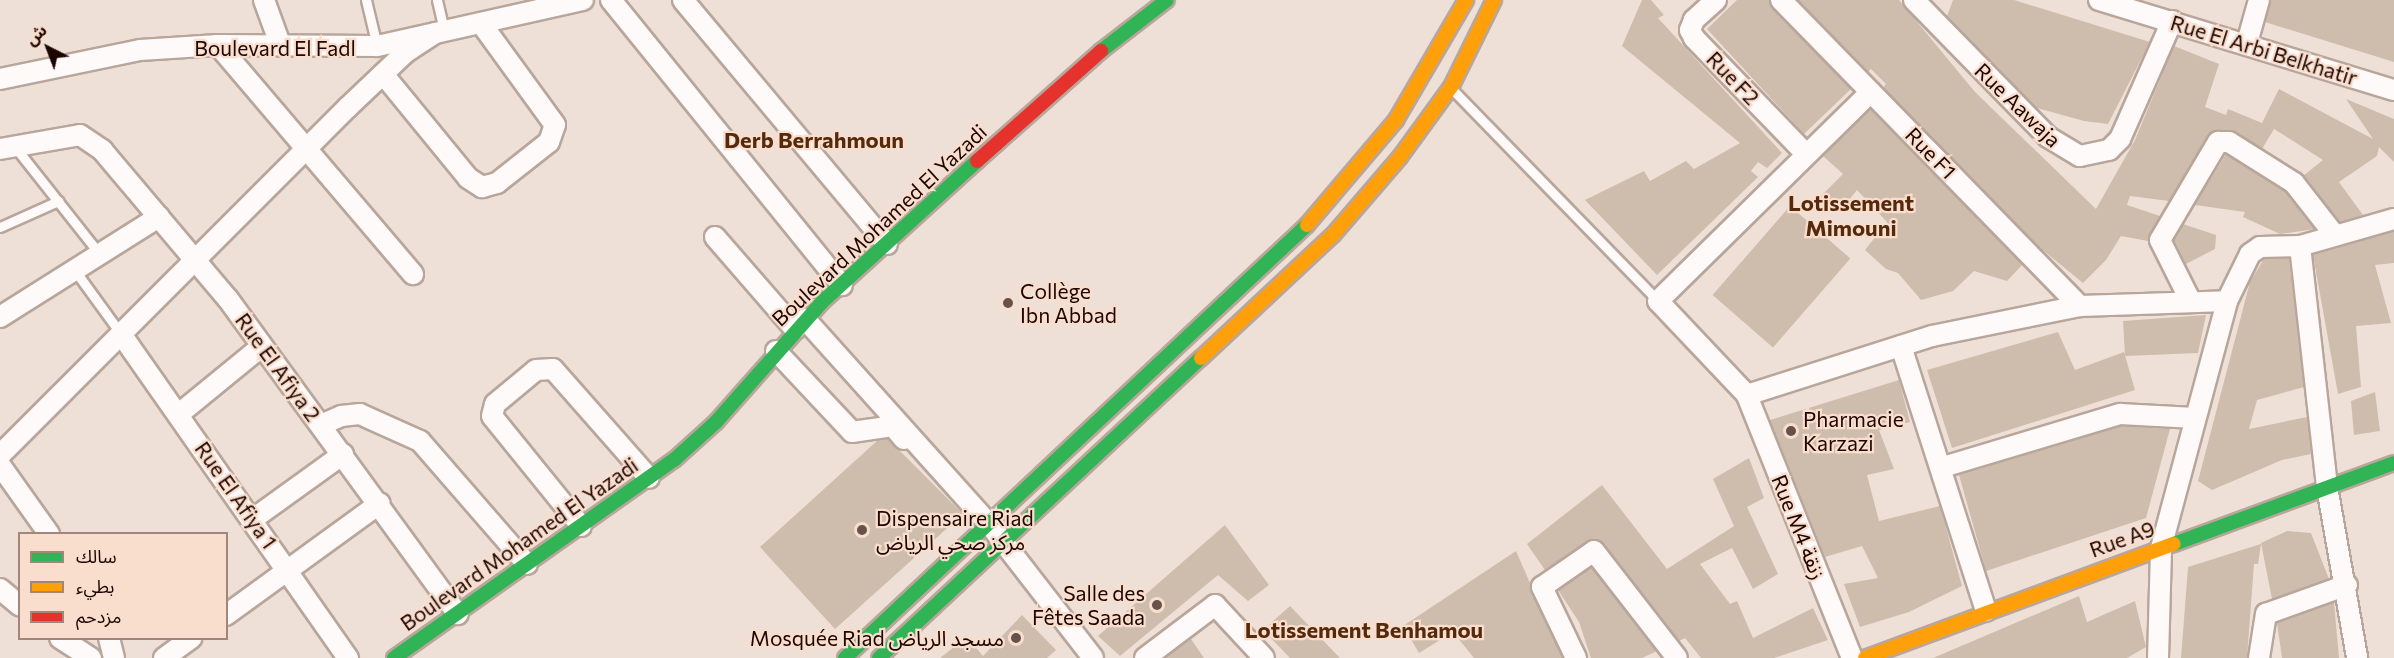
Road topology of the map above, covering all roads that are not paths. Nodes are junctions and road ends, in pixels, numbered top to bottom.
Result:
1 (264, 0) edge
2 (366, 0) edge
3 (437, 0) edge
4 (583, 0) edge
5 (610, 0) edge
6 (683, 0) edge
7 (1167, 0) edge
8 (1466, 0) edge
9 (1494, 0) edge
10 (1716, 0) edge
11 (1781, 0) edge
12 (1914, 0) edge
13 (2099, 0) edge
14 (2259, 0) edge
15 (2172, 21) junction
16 (481, 23) junction
17 (439, 32) junction
18 (2247, 43) junction
19 (280, 44) junction
20 (218, 45) junction
21 (377, 46) junction
22 (383, 74) junction
23 (0, 79) edge
24 (1450, 87) junction
25 (2394, 90) edge
26 (1871, 92) junction
27 (7, 147) edge
28 (306, 149) junction
29 (1805, 153) junction
30 (58, 201) junction
31 (159, 217) junction
32 (2394, 219) edge
33 (0, 227) edge
34 (2333, 233) junction
35 (715, 237) dead end
36 (887, 244) junction
37 (2300, 246) junction
38 (101, 256) junction
39 (194, 259) junction
40 (76, 272) junction
41 (413, 274) dead end
42 (842, 285) junction
43 (1658, 301) junction
44 (2228, 301) junction
45 (2191, 302) junction
46 (2080, 306) junction
47 (0, 317) edge
48 (800, 324) junction
49 (121, 334) junction
50 (262, 346) junction
51 (1901, 346) junction
52 (776, 351) junction
53 (1747, 395) junction
54 (179, 414) junction
55 (2195, 418) junction
56 (321, 425) junction
57 (343, 454) junction
58 (0, 455) edge
59 (2394, 463) edge
60 (0, 465) edge
61 (1943, 467) junction
62 (649, 478) junction
63 (2327, 487) junction
64 (380, 503) junction
65 (253, 519) junction
66 (581, 526) junction
67 (988, 527) junction
68 (48, 532) edge
69 (1005, 542) junction
70 (2161, 548) junction
71 (527, 564) junction
72 (290, 571) junction
73 (2347, 585) junction
74 (0, 589) edge
75 (18, 604) edge
76 (1986, 611) junction
77 (228, 614) edge
78 (458, 614) junction
79 (62, 640) edge
80 (109, 640) edge
81 (191, 640) edge
82 (1084, 655) edge
83 (91, 658) edge
84 (114, 658) edge
85 (164, 658) edge
86 (348, 658) edge
87 (394, 658) edge
88 (845, 658) edge
89 (879, 658) edge
90 (1145, 658) edge
91 (1264, 658) edge
92 (1576, 658) edge
93 (1677, 658) edge
94 (1852, 658) edge
95 (1865, 658) edge
96 (2158, 658) edge
97 (2259, 658) edge
98 (2357, 658) edge

1 - 19 street
2 - 21 lane
3 - 17 lane
4 - 16 street, Boulevard El Fadl
5 - 42 street
6 - 36 street
7 - 36 main road, Boulevard Mohamed El Yazadi
8 - 67 main road
9 - 24 main road
10 - 29 street, Rue F2
11 - 26 street, Rue F1
12 - 15 street, Rue Aawaja
13 - 15 street, Rue El Arbi Belkhatir
14 - 18 street
15 - 18 street, Rue El Arbi Belkhatir
16 - 17 street, Boulevard El Fadl
16 - 22 street
17 - 21 street, Boulevard El Fadl
17 - 22 street
18 - 25 street, Rue El Arbi Belkhatir
19 - 20 street, Boulevard El Fadl
19 - 21 street, Boulevard El Fadl
20 - 23 street, Boulevard El Fadl
20 - 28 street
22 - 28 street
24 - 43 lane
24 - 69 main road
26 - 29 street
26 - 46 street, Rue F1
27 - 30 lane
27 - 31 street, Rue El Afiya 2
28 - 39 street
28 - 41 street
29 - 43 street
30 - 33 lane
30 - 38 lane
31 - 38 street
31 - 39 street, Rue El Afiya 2
32 - 34 street
34 - 37 street
34 - 45 street
35 - 48 street
36 - 42 main road, Boulevard Mohamed El Yazadi
37 - 44 street
37 - 63 street
38 - 40 street
39 - 49 street
39 - 50 street, Rue El Afiya 2
40 - 47 street
40 - 49 lane
42 - 48 main road, Boulevard Mohamed El Yazadi
43 - 53 street
44 - 45 street
44 - 55 street
45 - 46 street
46 - 51 street
48 - 52 main road, Boulevard Mohamed El Yazadi
48 - 67 street
49 - 54 street, Rue El Afiya 1
49 - 58 street
50 - 54 street
50 - 56 street, Rue El Afiya 2
51 - 53 street
51 - 61 street
52 - 62 main road, Boulevard Mohamed El Yazadi
52 - 67 street
53 - 94 street, Rue M4 زنقة
54 - 65 street, Rue El Afiya 1
55 - 61 street
55 - 70 street
56 - 57 street, Rue El Afiya 2
56 - 71 street
57 - 64 street, Rue El Afiya 2
57 - 65 street
59 - 63 main road, Rue A9
60 - 68 street
61 - 76 street
62 - 66 main road, Boulevard Mohamed El Yazadi
62 - 66 street
63 - 70 main road, Rue A9
63 - 73 street
64 - 72 street
64 - 78 street, Rue El Afiya 2
65 - 72 street, Rue El Afiya 1
66 - 71 main road, Boulevard Mohamed El Yazadi
67 - 69 street
67 - 88 main road
69 - 82 street
69 - 89 main road
70 - 76 main road, Rue A9
70 - 96 street
71 - 78 main road, Boulevard Mohamed El Yazadi
72 - 77 street
72 - 86 street, Rue El Afiya 1
73 - 97 street
73 - 98 street
74 - 75 street
76 - 95 main road, Rue A9
78 - 87 main road, Boulevard Mohamed El Yazadi
79 - 83 street
80 - 84 street
81 - 85 street
90 - 91 street
92 - 93 street

